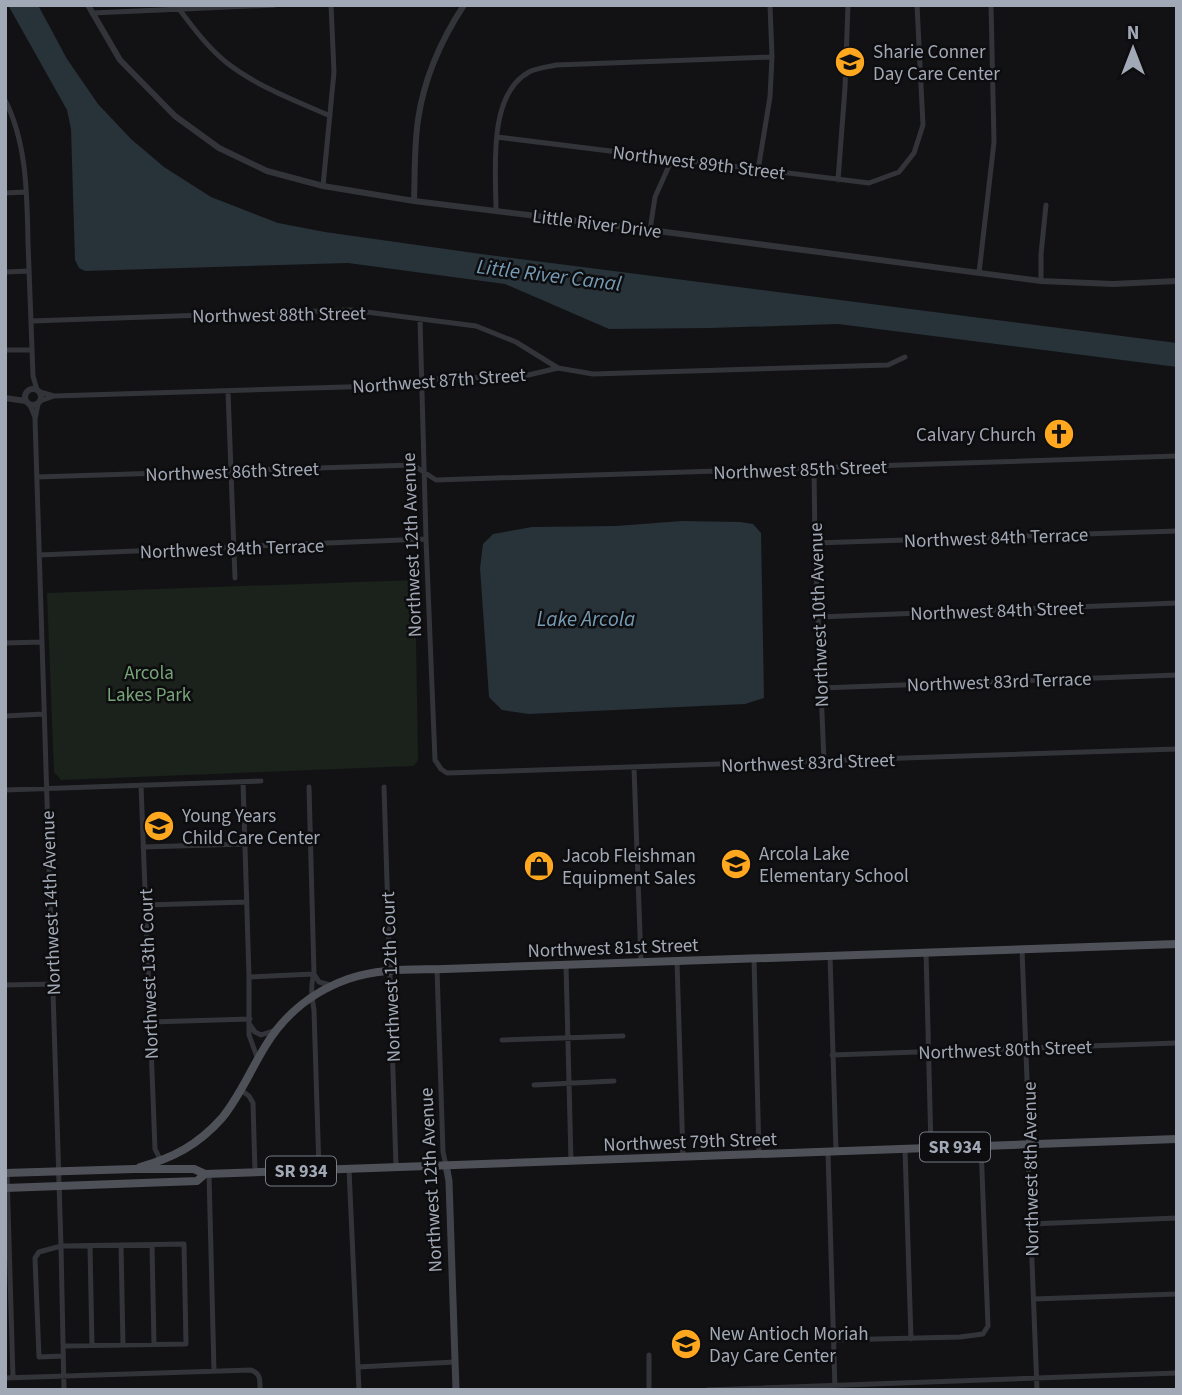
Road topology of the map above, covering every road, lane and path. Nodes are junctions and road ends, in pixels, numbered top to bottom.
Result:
1 (88, 5) edge
2 (275, 5) edge
3 (331, 5) edge
4 (464, 5) edge
5 (770, 5) edge
6 (848, 5) edge
7 (917, 5) edge
8 (991, 5) edge
9 (263, 6) edge
10 (177, 7) edge
11 (92, 13) junction
12 (772, 57) junction
13 (5, 100) edge
14 (9, 114) edge
15 (330, 116) junction
16 (497, 137) junction
17 (672, 159) junction
18 (758, 170) junction
19 (838, 180) junction
20 (323, 186) junction
21 (26, 192) junction
22 (5, 193) edge
23 (414, 201) junction
24 (1046, 205) dead end
25 (496, 211) junction
26 (650, 230) junction
27 (29, 271) junction
28 (5, 272) edge
29 (979, 273) junction
30 (1041, 281) junction
31 (1177, 281) edge
32 (420, 319) junction
33 (31, 321) junction
34 (32, 349) junction
35 (5, 350) edge
36 (905, 357) dead end
37 (558, 368) junction
38 (422, 383) junction
39 (33, 391) junction
40 (228, 391) junction
41 (54, 396) junction
42 (7, 398) edge
43 (33, 403) junction
44 (1177, 456) edge
45 (814, 469) junction
46 (231, 472) junction
47 (425, 473) junction
48 (37, 477) junction
49 (1177, 531) edge
50 (426, 540) junction
51 (815, 543) junction
52 (233, 548) junction
53 (39, 555) junction
54 (235, 578) dead end
55 (1177, 603) edge
56 (818, 617) junction
57 (42, 642) junction
58 (5, 643) edge
59 (1177, 675) edge
60 (821, 688) junction
61 (44, 714) junction
62 (5, 716) edge
63 (1177, 749) edge
64 (824, 762) junction
65 (634, 768) junction
66 (441, 769) joint
67 (261, 781) dead end
68 (243, 782) junction
69 (141, 785) junction
70 (309, 787) dead end
71 (384, 787) dead end
72 (46, 789) junction
73 (5, 790) edge
74 (245, 844) junction
75 (143, 847) junction
76 (247, 902) junction
77 (145, 905) junction
78 (1177, 944) edge
79 (1022, 949) junction
80 (926, 952) junction
81 (830, 956) junction
82 (754, 958) junction
83 (677, 961) junction
84 (641, 962) junction
85 (566, 965) junction
86 (437, 969) junction
87 (390, 971) junction
88 (314, 974) junction
89 (249, 977) junction
90 (53, 984) junction
91 (5, 985) edge
92 (333, 985) junction
93 (311, 998) junction
94 (151, 1022) junction
95 (250, 1022) junction
96 (277, 1029) junction
97 (623, 1036) dead end
98 (568, 1038) junction
99 (502, 1040) dead end
100 (1177, 1043) edge
101 (1027, 1048) junction
102 (929, 1051) junction
103 (832, 1055) junction
104 (258, 1060) junction
105 (614, 1081) dead end
106 (569, 1083) junction
107 (534, 1085) dead end
108 (241, 1090) junction
109 (1177, 1139) edge
110 (1028, 1145) junction
111 (981, 1146) junction
112 (931, 1148) junction
113 (905, 1149) junction
114 (832, 1151) junction
115 (759, 1154) junction
116 (683, 1157) junction
117 (161, 1161) junction
118 (572, 1161) junction
119 (446, 1166) junction
120 (396, 1167) junction
121 (134, 1169) junction
122 (349, 1169) junction
123 (319, 1170) junction
124 (58, 1171) junction
125 (255, 1172) junction
126 (6, 1173) edge
127 (207, 1174) junction
128 (58, 1187) junction
129 (6, 1188) edge
130 (1177, 1218) edge
131 (1030, 1224) junction
132 (121, 1245) junction
133 (152, 1245) junction
134 (61, 1246) junction
135 (90, 1246) junction
136 (1177, 1294) edge
137 (1034, 1299) junction
138 (911, 1339) junction
139 (834, 1340) junction
140 (123, 1345) junction
141 (154, 1345) junction
142 (63, 1346) junction
143 (92, 1346) junction
144 (649, 1355) dead end
145 (63, 1356) junction
146 (455, 1362) junction
147 (358, 1367) junction
148 (214, 1371) junction
149 (1177, 1373) edge
150 (64, 1376) junction
151 (5, 1378) edge
152 (13, 1378) junction
153 (1036, 1378) junction
154 (835, 1387) edge
155 (64, 1390) edge
156 (260, 1390) edge
157 (359, 1390) edge
158 (456, 1390) edge
159 (649, 1390) edge
160 (707, 1390) edge
161 (1037, 1390) edge

1 - 11 street, Little River Drive
2 - 9 street
3 - 15 street
4 - 23 street
5 - 12 street
6 - 19 street
7 - 19 street, Northwest 89th Street
8 - 29 street
9 - 10 street
10 - 11 street
10 - 15 street
11 - 20 street, Little River Drive
12 - 16 street
12 - 18 street
13 - 14 street
14 - 21 street
15 - 20 street
16 - 17 street, Northwest 89th Street
16 - 25 street
17 - 18 street, Northwest 89th Street
17 - 26 street
18 - 19 street, Northwest 89th Street
20 - 23 street, Little River Drive
21 - 22 street
21 - 27 street
23 - 25 street, Little River Drive
24 - 30 street
25 - 26 street, Little River Drive
26 - 29 street, Little River Drive
27 - 28 street
27 - 33 street
29 - 30 street, Little River Drive
30 - 31 street, Little River Drive
32 - 33 street, Northwest 88th Street
32 - 37 street, Northwest 88th Street
32 - 38 street, Northwest 12th Avenue
33 - 34 street
34 - 35 street
34 - 39 street
36 - 37 street, Northwest 87th Street
37 - 38 street, Northwest 87th Street
38 - 40 street, Northwest 87th Street
38 - 47 street, Northwest 12th Avenue
39 - 41 street, Northwest 87th Street
39 - 42 street, Northwest 87th Street
39 - 43 street
39 - 43 street
40 - 41 street, Northwest 87th Street
40 - 46 street
41 - 43 street, Northwest 87th Street
42 - 43 street, Northwest 87th Street
43 - 48 street, Northwest 14th Avenue
44 - 45 street, Northwest 85th Street
45 - 47 street, Northwest 85th Street
45 - 51 street, Northwest 10th Avenue
46 - 47 street, Northwest 86th Street
46 - 48 street, Northwest 86th Street
46 - 52 street
47 - 50 street, Northwest 12th Avenue
48 - 53 street, Northwest 14th Avenue
49 - 51 street, Northwest 84th Terrace
50 - 52 street, Northwest 84th Terrace
50 - 66 street, Northwest 12th Avenue
51 - 56 street, Northwest 10th Avenue
52 - 53 street, Northwest 84th Terrace
52 - 54 street
53 - 57 street, Northwest 14th Avenue
55 - 56 street, Northwest 84th Street
56 - 60 street, Northwest 10th Avenue
57 - 58 street
57 - 61 street, Northwest 14th Avenue
59 - 60 street, Northwest 83rd Terrace
60 - 64 street, Northwest 10th Avenue
61 - 62 street
61 - 72 street, Northwest 14th Avenue
63 - 64 street, Northwest 83rd Street
64 - 65 street, Northwest 83rd Street
65 - 66 street, Northwest 83rd Street
65 - 84 street
67 - 68 street
68 - 69 street
68 - 74 street
69 - 72 street
69 - 75 street, Northwest 13th Court
70 - 88 street
71 - 87 street, Northwest 12th Court
72 - 73 street
72 - 90 street, Northwest 14th Avenue
74 - 75 street
74 - 76 street
75 - 77 street, Northwest 13th Court
76 - 77 street
76 - 89 street
77 - 94 street, Northwest 13th Court
78 - 79 main road, Northwest 81st Street
79 - 80 main road, Northwest 81st Street
79 - 101 street, Northwest 8th Avenue
80 - 81 main road, Northwest 81st Street
80 - 102 street
81 - 82 main road, Northwest 81st Street
81 - 103 street
82 - 83 main road, Northwest 81st Street
82 - 115 street
83 - 84 main road, Northwest 81st Street
83 - 116 street
84 - 85 main road, Northwest 81st Street
85 - 86 main road, Northwest 81st Street
85 - 98 street
86 - 87 main road, Northwest 81st Street
86 - 119 street, Northwest 12th Avenue
87 - 92 main road, Northwest 81st Street
87 - 120 street, Northwest 12th Court
88 - 89 street
88 - 92 street
88 - 93 street
89 - 95 street
90 - 91 street
90 - 124 street, Northwest 14th Avenue
92 - 93 main road, Northwest 81st Street
93 - 96 main road, Northwest 81st Street
93 - 123 street
94 - 95 street
94 - 117 street, Northwest 13th Court
95 - 96 street
95 - 104 street
96 - 104 main road, Northwest 81st Street
97 - 98 street
98 - 99 street
98 - 106 street
100 - 101 street, Northwest 80th Street
101 - 102 street, Northwest 80th Street
101 - 110 street, Northwest 8th Avenue
102 - 103 street, Northwest 80th Street
102 - 112 street
103 - 114 street
104 - 108 main road, Northwest 81st Street
105 - 106 street
106 - 107 street
106 - 118 street
108 - 117 main road, Northwest 81st Street
108 - 125 street
109 - 110 main road, Northwest 79th Street / SR 934
110 - 111 main road, Northwest 79th Street / SR 934
110 - 131 street, Northwest 8th Avenue
111 - 112 main road, Northwest 79th Street / SR 934
111 - 138 street
112 - 113 main road, Northwest 79th Street / SR 934
113 - 114 main road, Northwest 79th Street / SR 934
113 - 138 street
114 - 115 main road, Northwest 79th Street / SR 934
114 - 139 street
115 - 116 main road, Northwest 79th Street / SR 934
116 - 118 main road, Northwest 79th Street / SR 934
117 - 121 main road, Northwest 81st Street
118 - 119 main road, Northwest 79th Street / SR 934
119 - 120 main road, Northwest 79th Street / SR 934
119 - 146 main road, Northwest 12th Avenue
120 - 122 main road, Northwest 79th Street / SR 934
121 - 124 main road, Northwest 79th Street
121 - 127 main road, Northwest 79th Street
122 - 123 main road, Northwest 79th Street / SR 934
122 - 147 street
123 - 125 main road, Northwest 79th Street / SR 934
124 - 126 main road, Northwest 79th Street
124 - 128 street, Northwest 14th Avenue
125 - 127 main road, Northwest 79th Street / SR 934
126 - 129 street
127 - 128 main road, Northwest 79th Street / SR 934
127 - 148 street
128 - 129 main road, Northwest 79th Street / SR 934
128 - 134 street, Northwest 14th Avenue
129 - 152 street
130 - 131 street
131 - 137 street, Northwest 8th Avenue
132 - 133 street
132 - 135 street
132 - 140 street
133 - 141 street
133 - 141 street
134 - 135 street
134 - 142 street, Northwest 14th Avenue
134 - 145 street
135 - 143 street
136 - 137 street
137 - 153 street, Northwest 8th Avenue
138 - 139 street
139 - 154 street
140 - 141 street
140 - 143 street
142 - 143 street
142 - 145 street, Northwest 14th Avenue
144 - 159 street
145 - 150 street, Northwest 14th Avenue
146 - 147 street
146 - 158 main road, Northwest 12th Avenue
147 - 157 street
148 - 150 street
148 - 156 street
149 - 153 street
150 - 152 street
150 - 155 street, Northwest 14th Avenue
151 - 152 street
153 - 154 street
153 - 161 street, Northwest 8th Avenue
154 - 160 street

